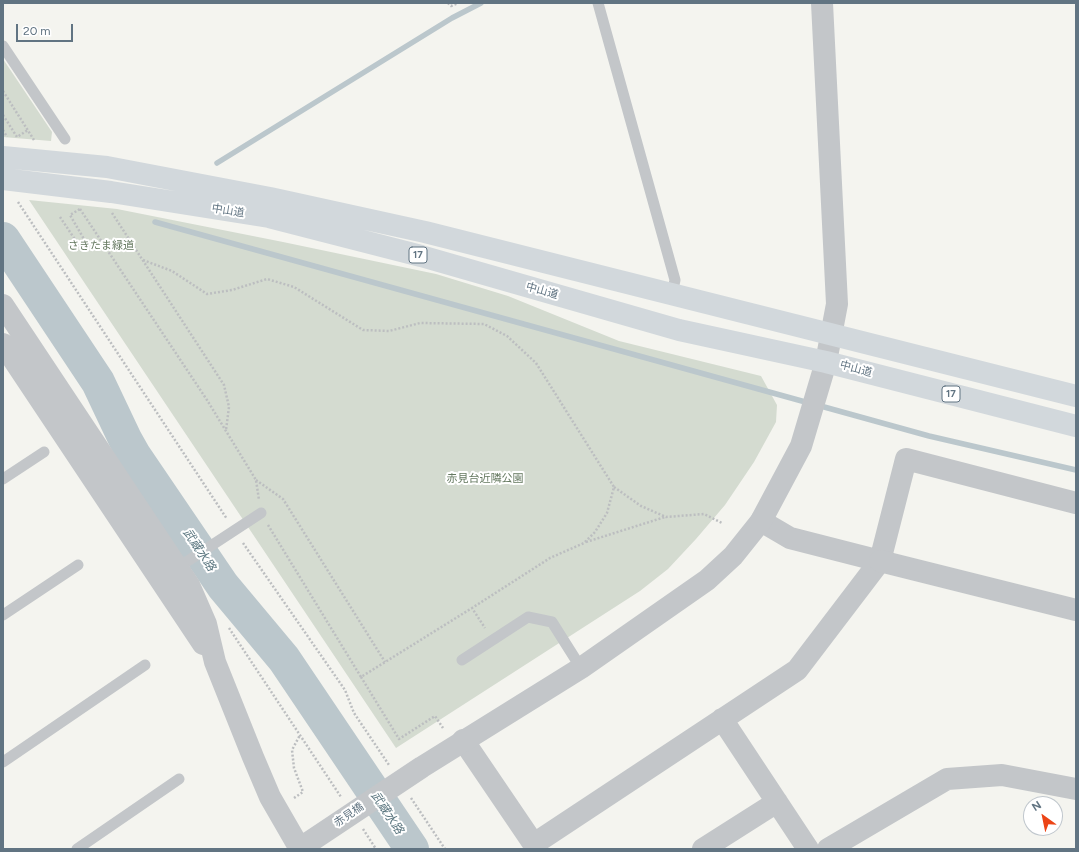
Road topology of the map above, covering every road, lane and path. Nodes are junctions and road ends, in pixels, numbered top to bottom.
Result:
1 (448, 3) edge
2 (458, 3) edge
3 (598, 3) edge
4 (822, 3) edge
5 (3, 46) edge
6 (3, 115) edge
7 (3, 130) edge
8 (28, 130) dead end
9 (65, 139) dead end
10 (5, 147) edge
11 (3, 179) edge
12 (17, 198) dead end
13 (80, 209) dead end
14 (110, 210) dead end
15 (60, 217) dead end
16 (143, 260) junction
17 (120, 269) dead end
18 (672, 294) junction
19 (3, 304) edge
20 (832, 334) junction
21 (3, 344) edge
22 (826, 362) junction
23 (1076, 396) edge
24 (1076, 426) edge
25 (226, 431) junction
26 (44, 452) dead end
27 (3, 479) edge
28 (256, 480) junction
29 (614, 487) junction
30 (1076, 503) edge
31 (261, 513) junction
32 (666, 517) junction
33 (761, 521) junction
34 (722, 523) dead end
35 (230, 532) junction
36 (584, 543) junction
37 (880, 561) junction
38 (78, 565) dead end
39 (177, 568) junction
40 (472, 608) junction
41 (1076, 610) edge
42 (3, 615) edge
43 (228, 627) dead end
44 (493, 640) junction
45 (462, 660) dead end
46 (385, 662) junction
47 (144, 665) dead end
48 (581, 668) junction
49 (361, 677) junction
50 (722, 720) junction
51 (442, 728) dead end
52 (300, 735) junction
53 (463, 740) junction
54 (3, 762) edge
55 (393, 771) dead end
56 (179, 779) dead end
57 (1076, 789) edge
58 (410, 797) dead end
59 (344, 800) dead end
60 (289, 801) dead end
61 (776, 802) junction
62 (361, 826) dead end
63 (304, 846) edge
64 (535, 846) edge
65 (77, 849) edge
66 (376, 849) edge
67 (445, 849) edge
68 (704, 849) edge
69 (808, 849) edge
70 (828, 849) edge

1 - 2 path
3 - 18 lane
4 - 20 street, 赤見橋
5 - 9 lane
6 - 8 path
7 - 10 path
10 - 18 highway, 中山道 / 17
11 - 22 highway, 中山道 / 17
12 - 35 path
13 - 15 path
14 - 16 path
16 - 25 path
16 - 29 path
17 - 25 path
18 - 20 highway, 中山道 / 17
19 - 39 street
20 - 22 street, 赤見橋
20 - 23 highway, 中山道 / 17
21 - 39 street
22 - 24 highway, 中山道 / 17
22 - 33 street, 赤見橋
25 - 28 path
26 - 27 lane
28 - 31 path
28 - 46 path
29 - 32 path
29 - 36 path
30 - 37 street
31 - 35 lane
31 - 49 path
32 - 34 path
32 - 36 path
33 - 37 street
33 - 48 street, 赤見橋
35 - 39 lane
35 - 55 path
36 - 40 path
37 - 41 street
37 - 50 street
38 - 42 lane
39 - 63 street
40 - 44 path
40 - 46 path
43 - 52 path
44 - 45 lane
44 - 48 lane
46 - 49 path
47 - 54 lane
48 - 53 street, 赤見橋
49 - 51 path
50 - 61 street
50 - 64 street
52 - 59 path
52 - 60 path
53 - 63 street, 赤見橋
53 - 64 street
56 - 65 lane
57 - 70 street
58 - 67 path
61 - 68 street
61 - 69 street
62 - 66 path

